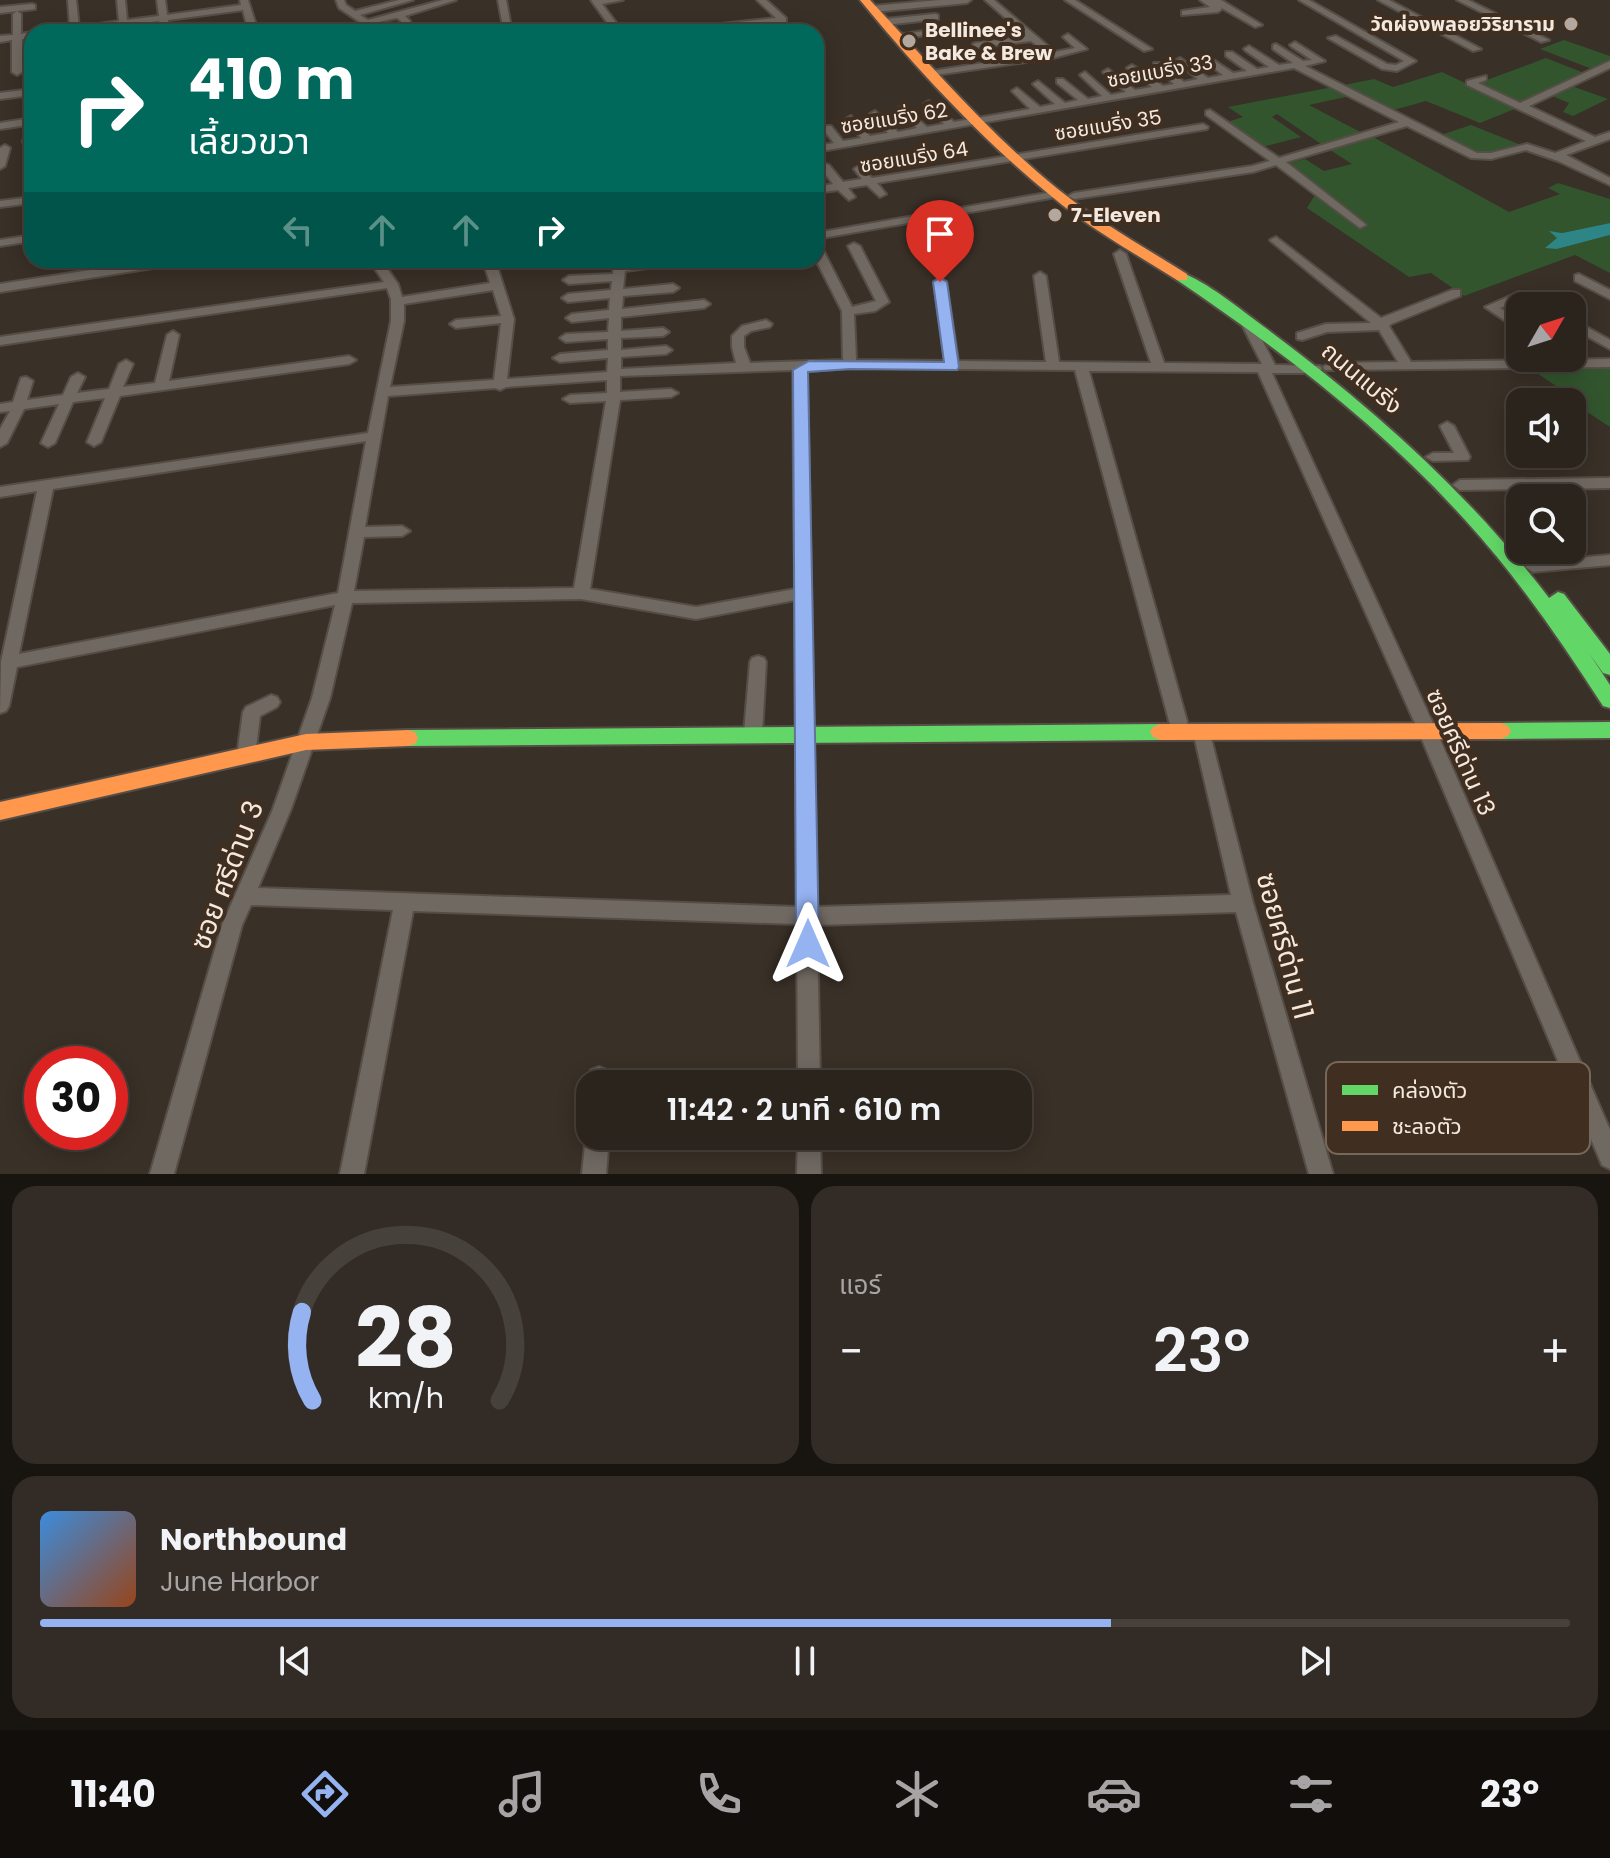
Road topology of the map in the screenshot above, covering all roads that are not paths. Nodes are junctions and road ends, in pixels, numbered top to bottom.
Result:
1 (72, 0) edge
2 (121, 0) edge
3 (161, 0) edge
4 (201, 0) edge
5 (340, 0) edge
6 (409, 0) edge
7 (452, 0) edge
8 (502, 0) edge
9 (619, 0) edge
10 (761, 0) edge
11 (967, 0) edge
12 (1069, 0) edge
13 (1204, 0) edge
14 (1215, 0) edge
15 (1303, 0) edge
16 (1382, 0) edge
17 (1461, 0) edge
18 (596, 1) edge
19 (991, 1) edge
20 (245, 3) edge
21 (32, 7) dead end
22 (0, 10) edge
23 (204, 13) junction
24 (1185, 13) dead end
25 (17, 14) dead end
26 (352, 14) junction
27 (399, 15) junction
28 (880, 17) edge
29 (164, 18) junction
30 (74, 24) edge
31 (124, 24) edge
32 (140, 24) edge
33 (164, 24) edge
34 (250, 24) edge
35 (406, 24) edge
36 (506, 24) edge
37 (613, 24) edge
38 (747, 24) edge
39 (1258, 25) dead end
40 (961, 28) dead end
41 (24, 36) edge
42 (18, 37) junction
43 (1068, 37) dead end
44 (1033, 38) junction
45 (1333, 38) dead end
46 (0, 39) edge
47 (1544, 40) dead end
48 (1295, 45) dead end
49 (976, 46) dead end
50 (1276, 47) dead end
51 (1147, 49) dead end
52 (1249, 49) dead end
53 (1476, 49) dead end
54 (1229, 54) dead end
55 (1053, 55) junction
56 (1206, 58) dead end
57 (1180, 61) dead end
58 (1610, 64) edge
59 (1157, 65) dead end
60 (1298, 65) junction
61 (1132, 68) dead end
62 (1277, 68) junction
63 (17, 72) dead end
64 (1108, 72) dead end
65 (1255, 72) junction
66 (932, 74) junction
67 (1085, 75) dead end
68 (1231, 76) junction
69 (1483, 78) dead end
70 (1060, 81) dead end
71 (1206, 81) junction
72 (1038, 84) dead end
73 (1182, 85) junction
74 (1161, 89) junction
75 (1017, 91) dead end
76 (24, 93) edge
77 (1134, 94) junction
78 (0, 96) edge
79 (1109, 98) junction
80 (1086, 102) junction
81 (929, 104) dead end
82 (1063, 106) junction
83 (1521, 107) junction
84 (902, 109) dead end
85 (1038, 111) junction
86 (1210, 113) dead end
87 (875, 114) dead end
88 (851, 119) dead end
89 (978, 122) junction
90 (1408, 122) junction
91 (24, 123) edge
92 (0, 126) edge
93 (952, 126) junction
94 (1203, 127) dead end
95 (827, 128) dead end
96 (926, 131) junction
97 (1610, 135) edge
98 (896, 136) junction
99 (868, 140) junction
100 (1595, 141) junction
101 (841, 145) junction
102 (5, 148) dead end
103 (970, 150) dead end
104 (942, 152) dead end
105 (824, 155) edge
106 (917, 158) dead end
107 (1018, 159) junction
108 (1562, 159) junction
109 (888, 163) dead end
110 (1278, 163) junction
111 (984, 164) junction
112 (824, 165) edge
113 (0, 166) edge
114 (956, 168) junction
115 (859, 169) dead end
116 (899, 177) junction
117 (932, 177) junction
118 (870, 182) junction
119 (1610, 182) edge
120 (824, 191) edge
121 (845, 192) junction
122 (880, 194) dead end
123 (1066, 195) junction
124 (24, 201) edge
125 (0, 204) edge
126 (1360, 225) dead end
127 (824, 235) edge
128 (24, 239) edge
129 (1276, 240) dead end
130 (0, 243) edge
131 (854, 246) dead end
132 (1120, 254) dead end
133 (824, 264) edge
134 (127, 268) edge
135 (381, 268) edge
136 (491, 268) edge
137 (612, 268) edge
138 (619, 268) edge
139 (1040, 276) dead end
140 (1579, 278) dead end
141 (569, 280) dead end
142 (940, 282) dead end
143 (392, 284) junction
144 (497, 286) junction
145 (0, 288) edge
146 (673, 288) dead end
147 (1456, 293) dead end
148 (616, 294) junction
149 (1610, 295) edge
150 (568, 298) dead end
151 (398, 301) junction
152 (1506, 301) edge
153 (704, 304) dead end
154 (848, 311) junction
155 (615, 314) junction
156 (1244, 317) junction
157 (1506, 317) edge
158 (572, 318) dead end
159 (508, 319) junction
160 (456, 324) dead end
161 (766, 324) dead end
162 (1383, 326) junction
163 (1586, 331) edge
164 (663, 332) dead end
165 (614, 334) junction
166 (173, 335) dead end
167 (1302, 336) dead end
168 (566, 338) dead end
169 (0, 341) edge
170 (1610, 345) edge
171 (666, 350) dead end
172 (614, 354) junction
173 (560, 358) dead end
174 (349, 360) dead end
175 (1586, 362) edge
176 (1506, 363) edge
177 (1610, 363) edge
178 (126, 364) dead end
179 (850, 364) junction
180 (744, 366) junction
181 (1407, 366) junction
182 (804, 367) junction
183 (952, 367) junction
184 (1053, 367) junction
185 (1081, 367) junction
186 (1159, 368) junction
187 (1266, 368) junction
188 (1322, 368) junction
189 (614, 374) junction
190 (78, 377) dead end
191 (26, 381) dead end
192 (500, 386) junction
193 (161, 387) junction
194 (382, 392) junction
195 (113, 393) junction
196 (671, 393) dead end
197 (613, 397) junction
198 (69, 399) junction
199 (570, 399) dead end
200 (19, 406) junction
201 (0, 408) edge
202 (1447, 426) dead end
203 (374, 436) junction
204 (94, 442) dead end
205 (0, 443) edge
206 (48, 443) dead end
207 (1433, 457) junction
208 (1610, 483) edge
209 (46, 485) junction
210 (1460, 485) junction
211 (0, 492) edge
212 (402, 531) dead end
213 (357, 532) junction
214 (1506, 535) edge
215 (1610, 560) edge
216 (1531, 564) edge
217 (1533, 567) junction
218 (581, 593) junction
219 (804, 593) junction
220 (345, 597) junction
221 (9, 662) junction
222 (758, 662) dead end
223 (1610, 668) edge
224 (1610, 701) edge
225 (271, 702) dead end
226 (0, 706) edge
227 (1427, 730) junction
228 (1610, 730) edge
229 (1192, 732) junction
230 (753, 734) junction
231 (806, 734) junction
232 (306, 742) junction
233 (246, 756) junction
234 (0, 811) edge
235 (245, 896) junction
236 (405, 902) junction
237 (1243, 903) junction
238 (807, 916) junction
239 (1569, 1062) edge
240 (809, 1070) edge
241 (1590, 1110) edge
242 (596, 1150) edge
243 (809, 1150) edge
244 (1610, 1157) edge
245 (162, 1174) edge
246 (352, 1174) edge
247 (594, 1174) edge
248 (809, 1174) edge
249 (1321, 1174) edge

1 - 30 street
2 - 31 street
3 - 29 street
4 - 23 street
5 - 26 street
6 - 26 street
7 - 27 street
8 - 36 street
9 - 18 street
10 - 38 street
11 - 28 street
12 - 51 street
13 - 24 street
14 - 39 street
15 - 45 street
16 - 53 street
17 - 47 street
18 - 37 street
19 - 28 street
19 - 44 street
20 - 23 street
20 - 34 street
21 - 22 street
23 - 29 street
25 - 42 street
26 - 27 street
27 - 35 street
28 - 40 street
28 - 66 main road, ถนนแบริ่ง
29 - 32 street
29 - 33 street
41 - 42 street
42 - 46 street
42 - 63 street
43 - 55 street
44 - 49 street
44 - 55 street
48 - 60 street
50 - 60 street
52 - 62 street
54 - 65 street
55 - 66 street
56 - 68 street
57 - 71 street
58 - 83 street
59 - 73 street
60 - 62 street, ซอยแบริ่ง 33
60 - 90 street
61 - 74 street
62 - 65 street, ซอยแบริ่ง 33
64 - 77 street
65 - 68 street, ซอยแบริ่ง 33
66 - 89 main road, ถนนแบริ่ง
67 - 79 street
68 - 71 street, ซอยแบริ่ง 33
69 - 83 street
70 - 80 street
71 - 73 street, ซอยแบริ่ง 33
72 - 82 street
73 - 74 street, ซอยแบริ่ง 33
74 - 77 street, ซอยแบริ่ง 33
75 - 85 street
76 - 78 street
77 - 79 street, ซอยแบริ่ง 33
79 - 80 street, ซอยแบริ่ง 33
80 - 82 street, ซอยแบริ่ง 33
81 - 93 street
82 - 85 street, ซอยแบริ่ง 33
83 - 100 street
84 - 96 street
85 - 89 street, ซอยแบริ่ง 33
86 - 110 street
87 - 98 street
88 - 99 street
89 - 93 street, ซอยแบริ่ง 62
89 - 107 main road, ถนนแบริ่ง
90 - 108 street
90 - 110 street
91 - 92 street
93 - 96 street, ซอยแบริ่ง 62
94 - 107 street, ซอยแบริ่ง 35
95 - 101 street
96 - 98 street, ซอยแบริ่ง 62
97 - 100 street
98 - 99 street, ซอยแบริ่ง 62
99 - 101 street, ซอยแบริ่ง 62
100 - 108 street
101 - 105 street, ซอยแบริ่ง 62
102 - 113 street
103 - 111 street
104 - 114 street
106 - 117 street
107 - 111 street, ซอยแบริ่ง 64
107 - 123 main road, ถนนแบริ่ง
108 - 119 street
109 - 116 street
110 - 123 street
110 - 126 street
111 - 114 street, ซอยแบริ่ง 64
112 - 121 street
114 - 117 street, ซอยแบริ่ง 64
115 - 118 street
116 - 117 street, ซอยแบริ่ง 64
116 - 118 street, ซอยแบริ่ง 64
118 - 121 street, ซอยแบริ่ง 64
118 - 122 street
120 - 121 street, ซอยแบริ่ง 64
123 - 127 street
123 - 156 main road, ถนนแบริ่ง
123 - 188 main road, ถนนแบริ่ง
124 - 125 street
128 - 130 street
129 - 162 street
131 - 154 street
132 - 186 street
133 - 154 street
134 - 145 street
135 - 143 street
136 - 144 street
137 - 141 street
138 - 148 street
139 - 184 street
140 - 149 street
142 - 183 street
143 - 151 street
143 - 169 street
144 - 151 street
144 - 159 street
146 - 148 street
147 - 162 street
148 - 150 street
148 - 155 street
151 - 194 street, ซอย ศรีด่าน 3
152 - 157 street
153 - 155 street
154 - 179 street
155 - 158 street
155 - 165 street
156 - 187 street, ซอยศรีด่าน 13
156 - 188 main road, ถนนแบริ่ง
159 - 160 street
159 - 192 street
161 - 180 street
162 - 167 street
162 - 181 street
163 - 170 street
164 - 165 street
165 - 168 street
165 - 172 street
166 - 193 street
171 - 172 street
172 - 173 street
172 - 189 street
174 - 193 street
175 - 177 street
176 - 181 street
178 - 195 street
179 - 182 street
179 - 183 street
180 - 182 street
180 - 189 street
181 - 188 street
182 - 219 street
183 - 184 street
184 - 185 street
185 - 186 street
185 - 229 street, ซอยศรีด่าน 11
186 - 187 street
187 - 188 street
187 - 227 street, ซอยศรีด่าน 13
188 - 207 main road, ถนนแบริ่ง
188 - 224 main road, ถนนแบริ่ง
189 - 192 street
189 - 197 street
190 - 198 street
191 - 200 street
192 - 194 street
193 - 195 street
194 - 203 street, ซอย ศรีด่าน 3
195 - 198 street
195 - 204 street
196 - 197 street
197 - 199 street
197 - 218 street
198 - 200 street
198 - 206 street
200 - 201 street
200 - 205 street
202 - 207 street
203 - 209 street
203 - 213 street, ซอย ศรีด่าน 3
207 - 210 main road, ถนนแบริ่ง
208 - 210 street
209 - 211 street
209 - 221 street
210 - 214 main road, ถนนแบริ่ง
212 - 213 street
213 - 220 street, ซอย ศรีด่าน 3
215 - 217 street
216 - 217 main road, ถนนแบริ่ง
217 - 223 main road, ถนนแบริ่ง
218 - 219 street
218 - 220 street
219 - 231 street
220 - 221 street
220 - 232 street, ซอย ศรีด่าน 3
221 - 226 street
222 - 230 street
225 - 233 street
227 - 228 main road
227 - 229 main road
227 - 239 street, ซอยศรีด่าน 13
229 - 231 main road
229 - 237 street, ซอยศรีด่าน 11
230 - 231 main road
230 - 232 main road
231 - 238 street
232 - 233 main road
232 - 235 street, ซอย ศรีด่าน 3
233 - 234 main road
235 - 236 street
235 - 245 street, ซอย ศรีด่าน 3
236 - 238 street
236 - 246 street
237 - 238 street
237 - 249 street, ซอยศรีด่าน 11
238 - 240 street
241 - 244 street, ซอยศรีด่าน 13
242 - 247 street
243 - 248 street

